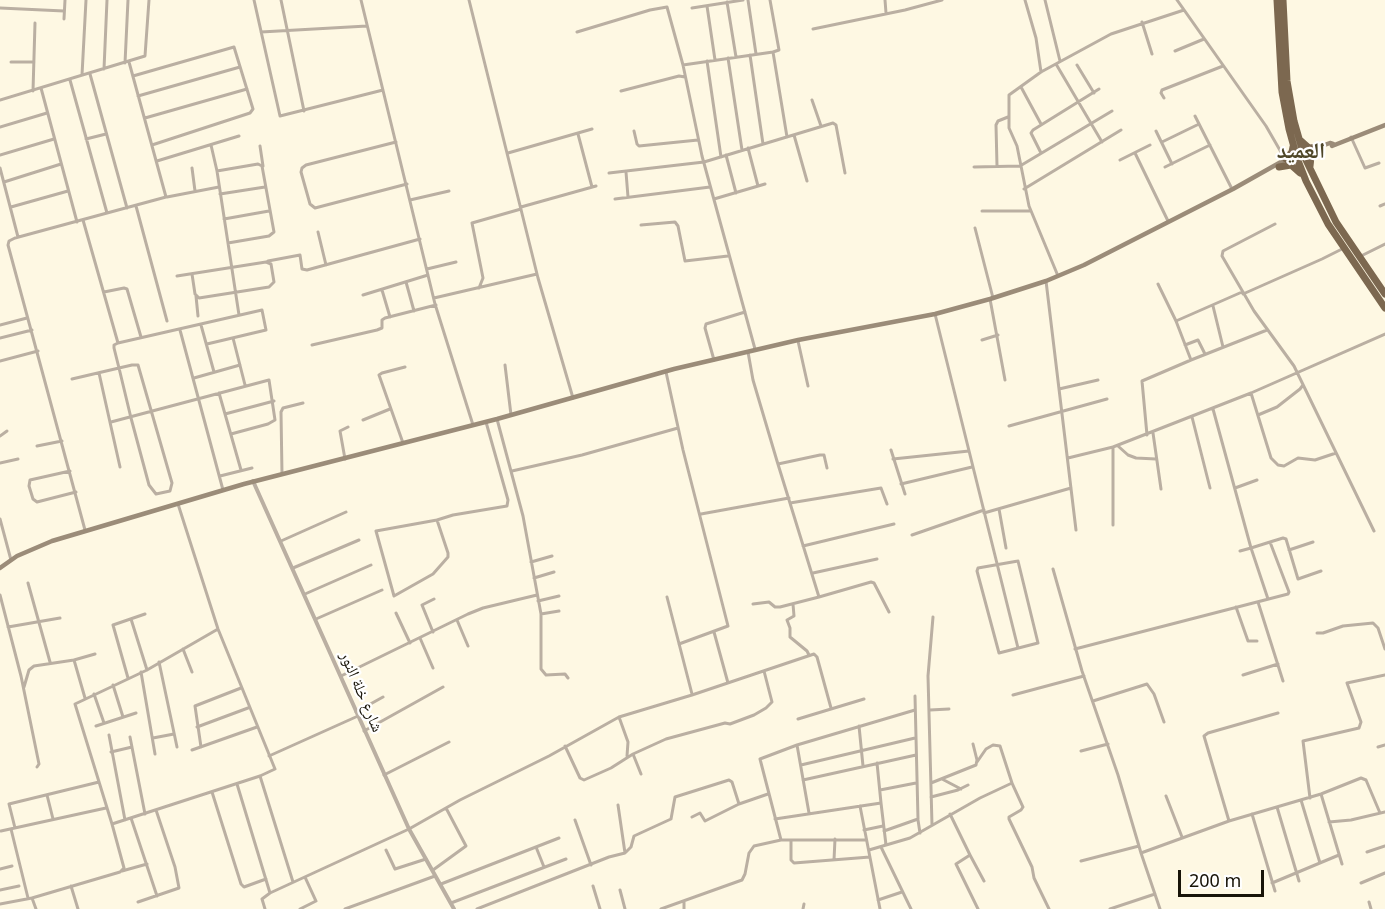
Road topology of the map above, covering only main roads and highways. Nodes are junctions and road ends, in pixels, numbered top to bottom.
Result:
1 (1277, 0) edge
2 (1283, 0) edge
3 (1385, 126) edge
4 (1295, 139) junction
5 (1319, 149) junction
6 (1300, 155) junction
7 (1285, 159) junction
8 (1278, 166) junction
9 (1313, 177) junction
10 (1306, 181) junction
11 (1364, 270) junction
12 (1385, 294) edge
13 (1385, 308) edge
14 (0, 568) edge

1 - 4 highway
2 - 4 highway
3 - 5 main road
4 - 5 highway
4 - 6 highway
4 - 7 highway
5 - 6 main road
5 - 9 highway
6 - 7 main road
6 - 8 main road
6 - 9 highway
6 - 10 highway
7 - 8 main road
8 - 10 highway
8 - 14 main road
9 - 11 highway
10 - 11 highway
11 - 12 highway
11 - 13 highway

